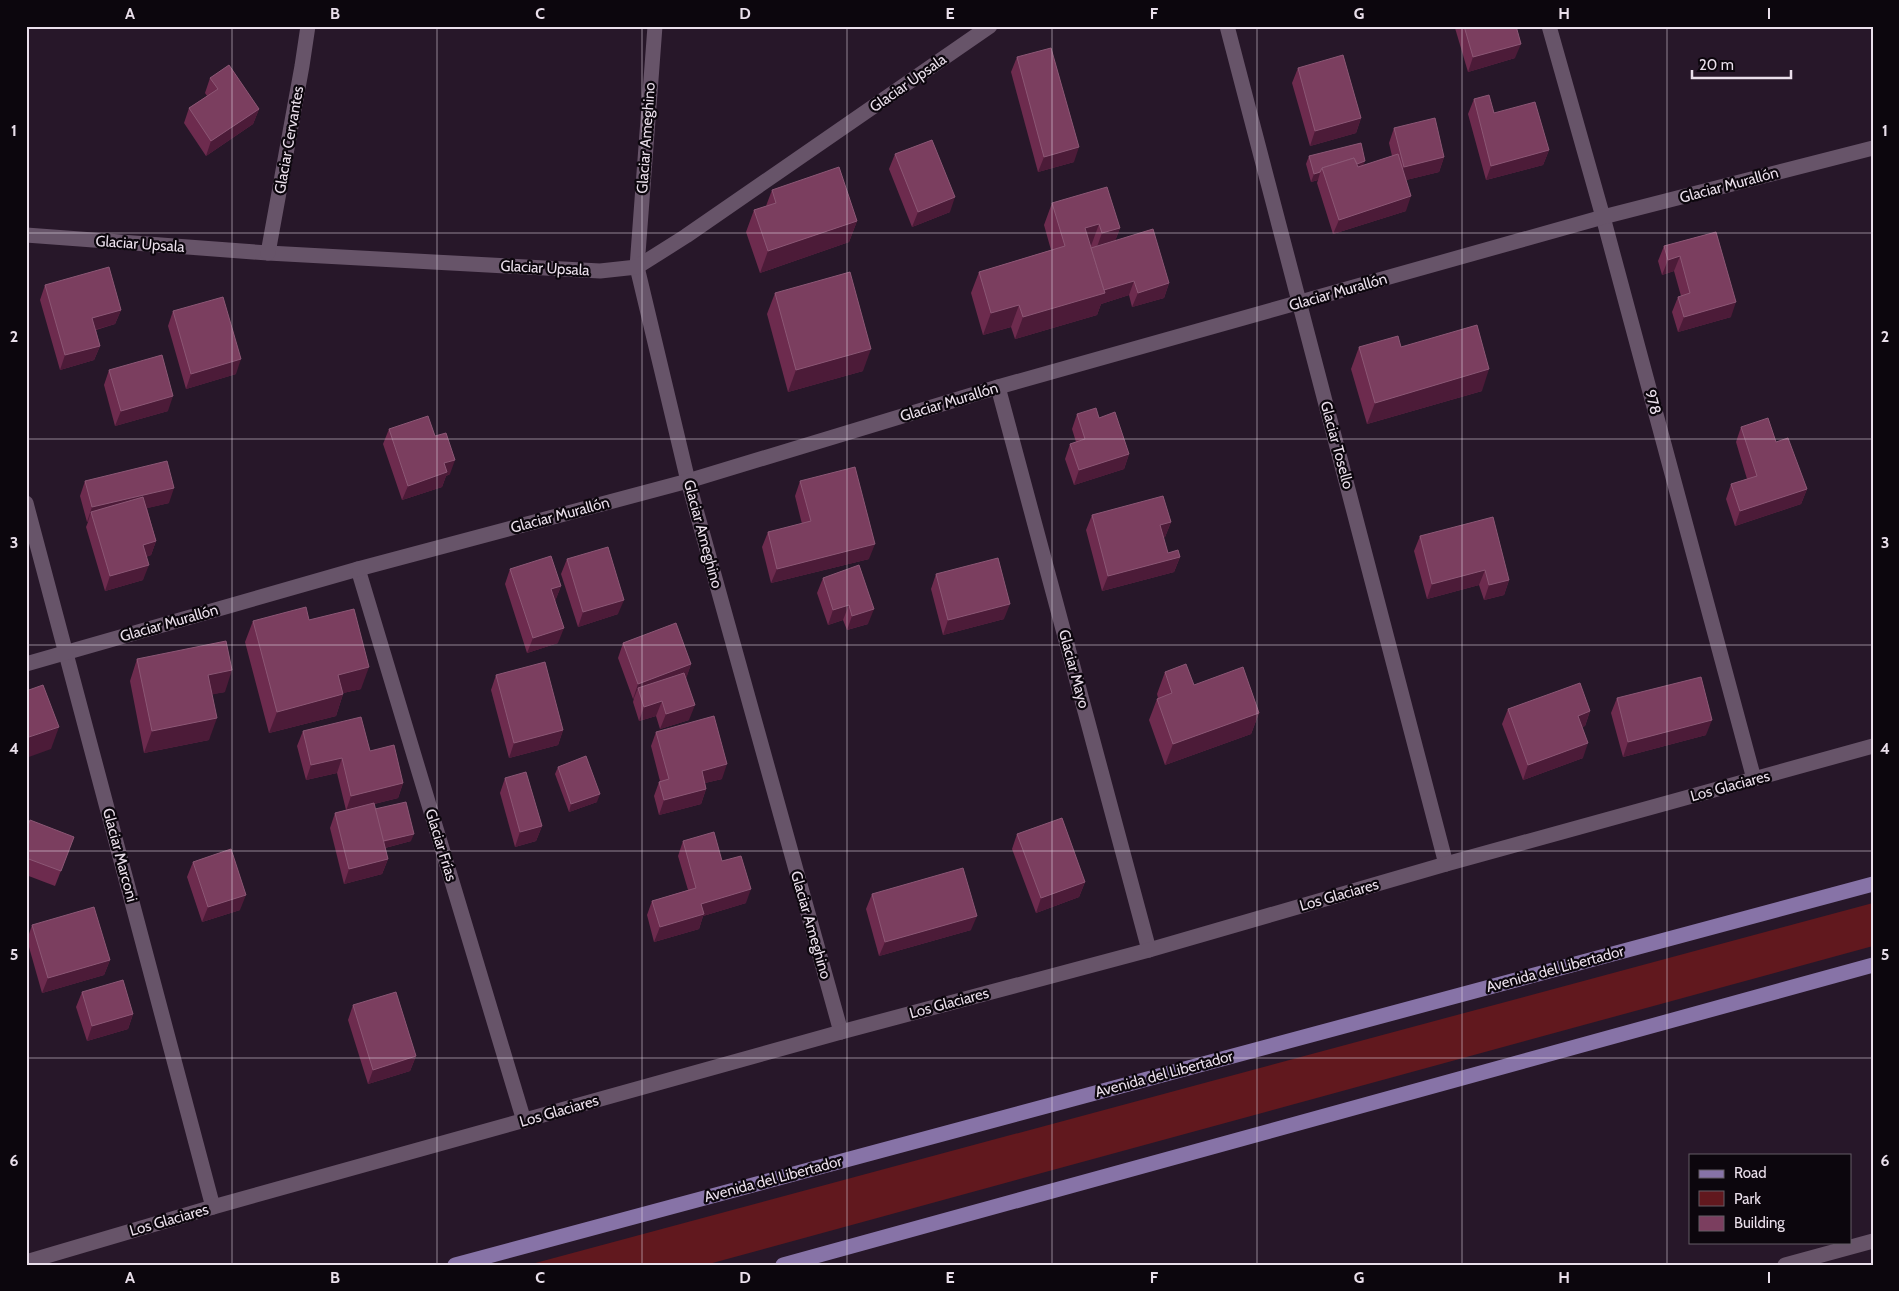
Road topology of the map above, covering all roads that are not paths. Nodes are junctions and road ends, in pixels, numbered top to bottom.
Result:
1 (308, 26) edge
2 (655, 26) edge
3 (990, 26) edge
4 (1227, 26) edge
5 (1549, 26) edge
6 (1873, 148) edge
7 (1603, 217) junction
8 (26, 235) edge
9 (268, 253) junction
10 (637, 267) junction
11 (1300, 304) junction
12 (998, 387) junction
13 (688, 481) junction
14 (26, 503) edge
15 (358, 569) junction
16 (66, 653) junction
17 (26, 664) edge
18 (1873, 746) edge
19 (1754, 779) junction
20 (1446, 864) junction
21 (1873, 884) edge
22 (1149, 950) junction
23 (1873, 965) edge
24 (841, 1032) junction
25 (524, 1121) junction
26 (213, 1207) junction
27 (1873, 1241) edge
28 (26, 1262) edge
29 (455, 1265) edge
30 (783, 1265) edge
31 (1785, 1265) edge

1 - 9 street, Glaciar Cervantes
2 - 10 street, Glaciar Ameghino
3 - 10 street, Glaciar Upsala
4 - 11 street, Glaciar Tosello
5 - 7 street, 978
6 - 7 street, Glaciar Murallón
7 - 11 street, Glaciar Murallón
7 - 19 street, 978
8 - 9 street, Glaciar Upsala
9 - 10 street, Glaciar Upsala
10 - 13 street, Glaciar Ameghino
11 - 12 street, Glaciar Murallón
11 - 20 street, Glaciar Tosello
12 - 13 street, Glaciar Murallón
12 - 22 street, Glaciar Mayo
13 - 15 street, Glaciar Murallón
13 - 24 street, Glaciar Ameghino
14 - 16 street, Glaciar Marconi
15 - 16 street, Glaciar Murallón
15 - 25 street, Glaciar Frías
16 - 17 street, Glaciar Murallón
16 - 26 street, Glaciar Marconi
18 - 19 street, Los Glaciares
19 - 20 street, Los Glaciares
20 - 22 street, Los Glaciares
21 - 29 main road, Avenida del Libertador
22 - 24 street, Los Glaciares
23 - 30 main road
24 - 25 street, Los Glaciares
25 - 26 street, Los Glaciares
26 - 28 street, Los Glaciares
27 - 31 street

